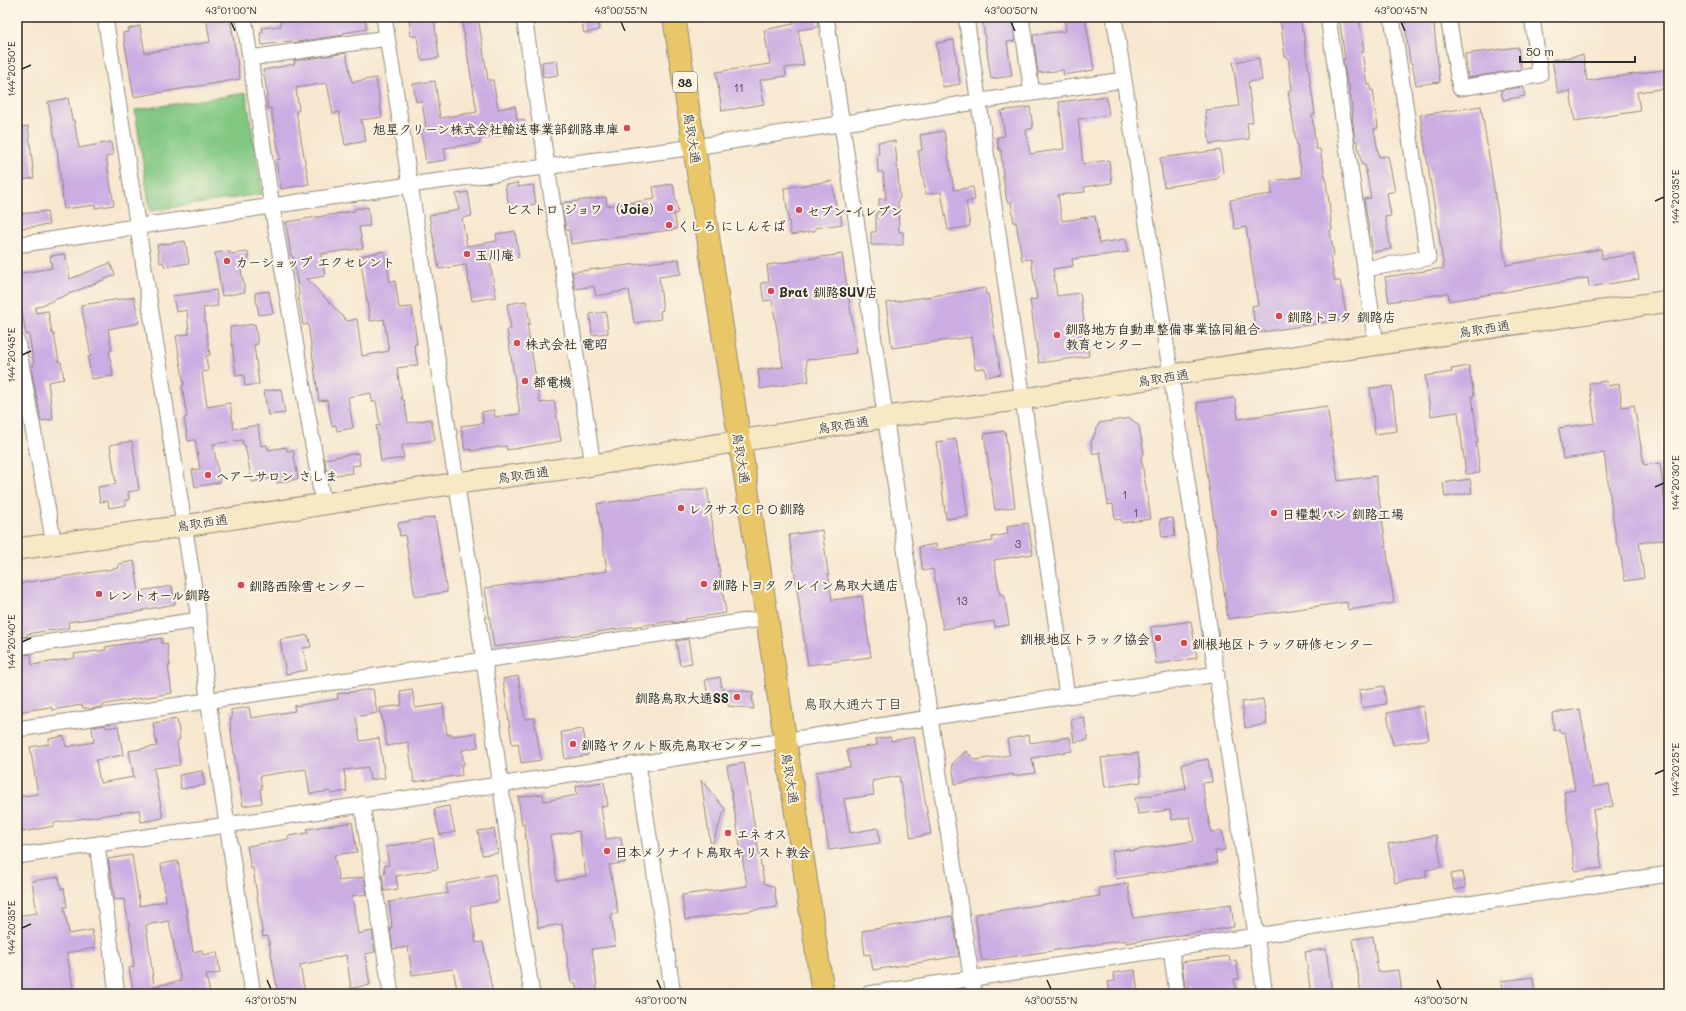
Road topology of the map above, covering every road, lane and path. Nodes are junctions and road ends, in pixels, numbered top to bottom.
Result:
1 (105, 17) edge
2 (244, 17) edge
3 (384, 17) edge
4 (524, 17) edge
5 (674, 17) edge
6 (826, 17) edge
7 (966, 17) edge
8 (1021, 17) edge
9 (1114, 17) edge
10 (1328, 17) edge
11 (1392, 17) edge
12 (1448, 17) edge
13 (1532, 17) edge
14 (387, 38) junction
15 (250, 58) junction
16 (1124, 80) junction
17 (1032, 93) junction
18 (978, 102) junction
19 (842, 123) junction
20 (695, 147) junction
21 (547, 167) junction
22 (409, 186) junction
23 (272, 207) junction
24 (137, 226) junction
25 (17, 245) edge
26 (1365, 269) junction
27 (1669, 300) edge
28 (17, 341) edge
29 (1376, 344) junction
30 (1171, 375) junction
31 (1024, 399) junction
32 (886, 418) junction
33 (740, 441) junction
34 (593, 465) junction
35 (457, 483) junction
36 (323, 503) junction
37 (184, 526) junction
38 (54, 544) junction
39 (17, 549) edge
40 (767, 618) junction
41 (199, 620) junction
42 (17, 647) edge
43 (484, 660) junction
44 (1217, 674) junction
45 (1067, 696) junction
46 (208, 700) junction
47 (930, 718) junction
48 (17, 729) edge
49 (786, 741) junction
50 (638, 764) junction
51 (499, 783) junction
52 (362, 804) junction
53 (228, 824) junction
54 (97, 844) junction
55 (17, 856) edge
56 (1669, 874) edge
57 (1256, 936) junction
58 (1171, 948) junction
59 (971, 978) junction
60 (117, 994) edge
61 (253, 994) edge
62 (391, 994) edge
63 (532, 994) edge
64 (673, 994) edge
65 (823, 994) edge
66 (868, 994) edge
67 (974, 994) edge
68 (1177, 994) edge
69 (1265, 994) edge

1 - 24 street
2 - 15 street
3 - 14 street
4 - 21 street
5 - 20 highway, 鳥取大通 / 38
6 - 19 street
7 - 18 street
8 - 17 street
9 - 16 street
10 - 26 street
11 - 26 street
12 - 13 street
14 - 15 street
14 - 22 street
15 - 23 street
16 - 17 street
16 - 30 street
17 - 18 street
18 - 19 street
18 - 31 street
19 - 20 street
19 - 32 street
20 - 21 street
20 - 33 highway, 鳥取大通 / 38
21 - 22 street
21 - 34 street
22 - 23 street
22 - 35 street
23 - 24 street
23 - 36 street
24 - 25 street
24 - 37 street
26 - 29 street
27 - 29 street, 鳥取西通
28 - 38 street
29 - 30 street, 鳥取西通
30 - 31 street, 鳥取西通
30 - 44 street
31 - 32 street, 鳥取西通
31 - 45 street
32 - 33 street, 鳥取西通
32 - 47 street
33 - 34 street, 鳥取西通
33 - 40 highway, 鳥取大通 / 38
34 - 35 street, 鳥取西通
35 - 36 street, 鳥取西通
35 - 43 street
36 - 37 street, 鳥取西通
37 - 38 street, 鳥取西通
37 - 41 street
38 - 39 street, 鳥取西通
40 - 43 street
40 - 49 highway, 鳥取大通 / 38
41 - 42 street
41 - 46 street
43 - 46 street
43 - 51 street
44 - 45 street
44 - 57 street
45 - 47 street
46 - 48 street
46 - 53 street
47 - 49 street
47 - 59 street
49 - 50 street
49 - 65 highway, 鳥取大通 / 38
50 - 51 street
50 - 64 street
51 - 52 street
51 - 63 street
52 - 53 street
52 - 62 street
53 - 54 street
53 - 61 street
54 - 55 street
54 - 60 street
56 - 57 street
57 - 58 street
57 - 69 street
58 - 59 street
58 - 68 street
59 - 66 street
59 - 67 street

